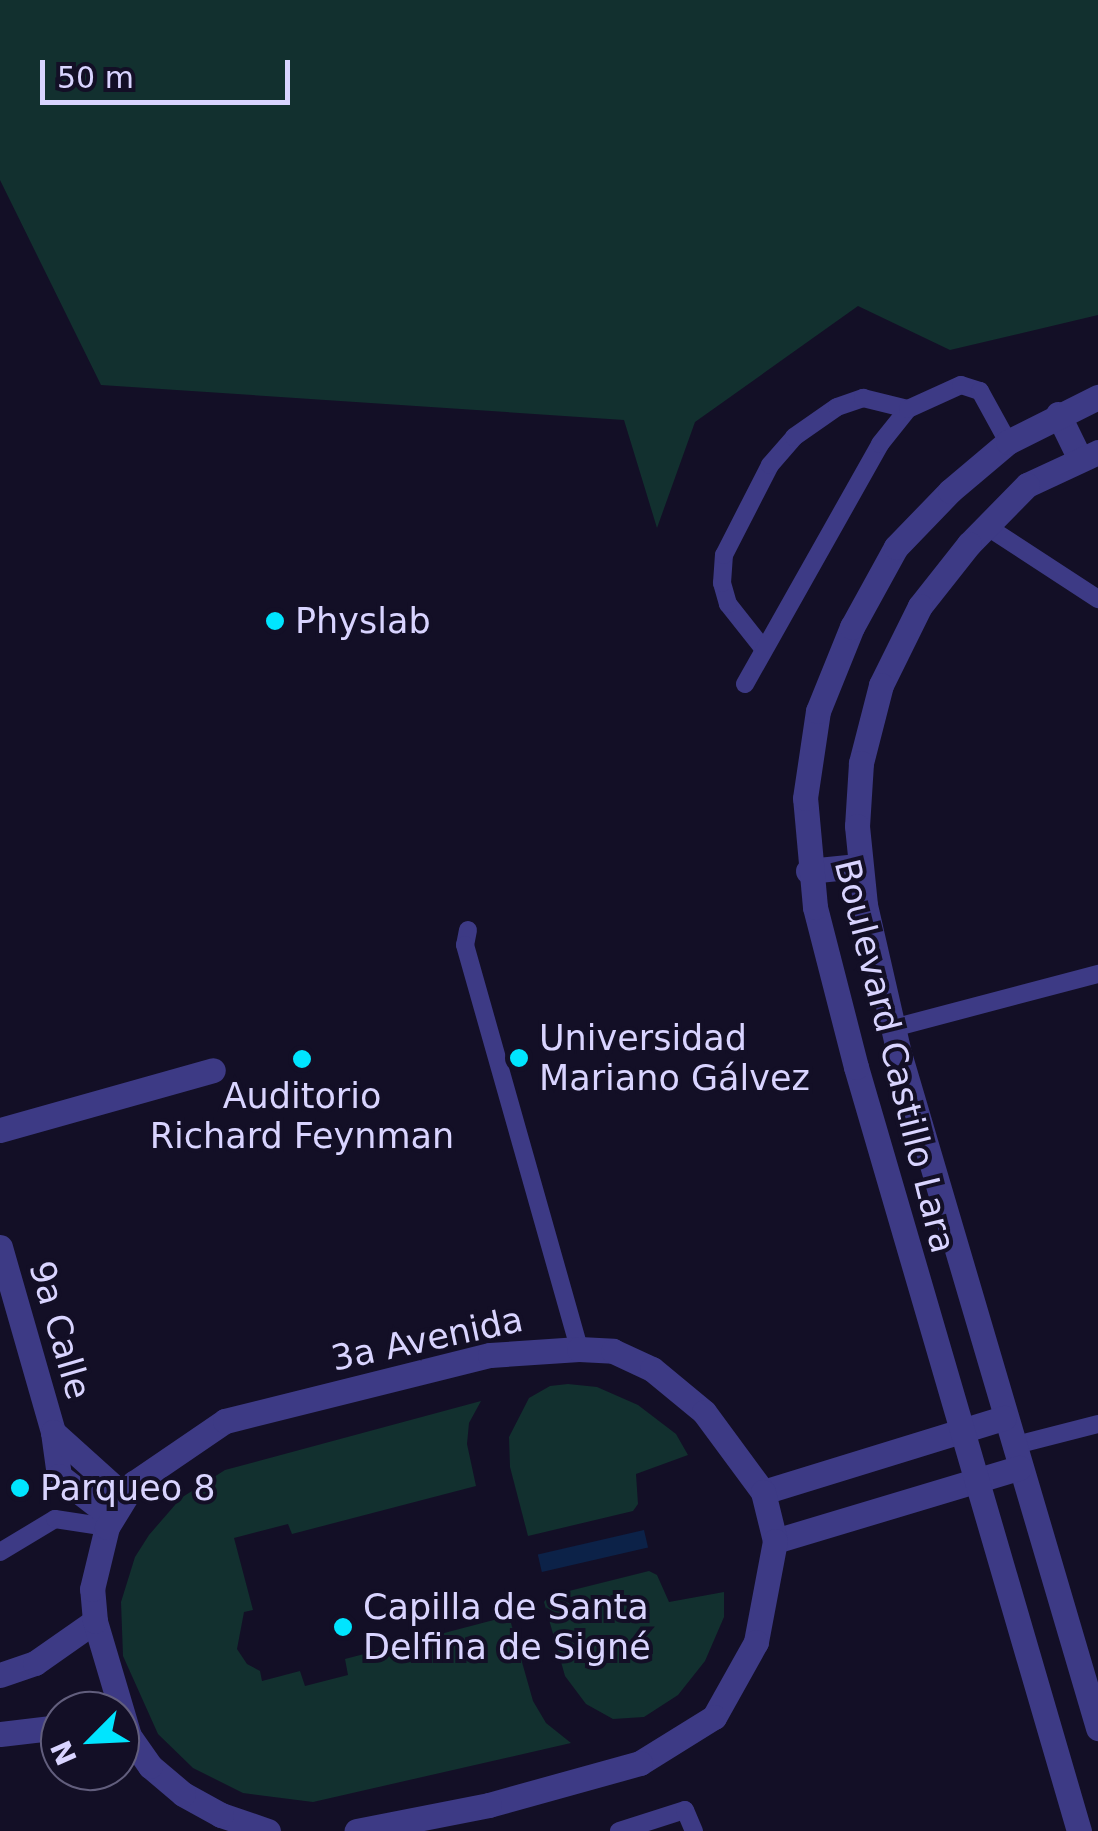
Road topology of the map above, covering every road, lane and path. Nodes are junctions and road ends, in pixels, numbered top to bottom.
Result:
1 (1098, 397) edge
2 (908, 409) junction
3 (1058, 414) junction
4 (1008, 442) junction
5 (1089, 456) edge
6 (986, 526) junction
7 (1098, 599) edge
8 (762, 647) junction
9 (746, 684) dead end
10 (858, 866) junction
11 (808, 871) junction
12 (468, 930) dead end
13 (1098, 974) edge
14 (896, 1040) junction
15 (856, 1067) junction
16 (213, 1070) dead end
17 (0, 1130) edge
18 (943, 1213) junction
19 (900, 1228) junction
20 (0, 1247) edge
21 (579, 1349) junction
22 (1004, 1418) junction
23 (1098, 1424) edge
24 (962, 1430) junction
25 (1016, 1457) junction
26 (977, 1480) junction
27 (764, 1492) junction
28 (114, 1513) junction
29 (775, 1542) junction
30 (0, 1552) edge
31 (95, 1621) junction
32 (0, 1674) edge
33 (113, 1691) edge
34 (1097, 1726) edge
35 (40, 1729) edge
36 (0, 1734) edge
37 (1052, 1738) junction
38 (140, 1754) edge
39 (221, 1823) edge
40 (628, 1830) edge
41 (268, 1831) edge
42 (357, 1831) edge
43 (694, 1831) edge
44 (1079, 1831) edge

1 - 3 street, Boulevard Castillo Lara
2 - 4 lane
2 - 8 lane
2 - 8 lane
3 - 4 street, Boulevard Castillo Lara
3 - 5 street
4 - 11 street, Boulevard Castillo Lara
5 - 6 street, Boulevard Castillo Lara
6 - 7 lane
6 - 10 street, Boulevard Castillo Lara
8 - 9 lane
10 - 11 street
10 - 14 street, Boulevard Castillo Lara
11 - 15 street, Boulevard Castillo Lara
12 - 21 lane
13 - 14 lane
14 - 15 street
14 - 18 street, Boulevard Castillo Lara
15 - 19 street, Boulevard Castillo Lara
16 - 17 street
18 - 19 street
18 - 22 street, Boulevard Castillo Lara
19 - 24 street, Boulevard Castillo Lara
20 - 28 street, 9a Calle
21 - 27 street, 3a Avenida
21 - 28 street, 3a Avenida
22 - 24 street
22 - 25 street, Boulevard Castillo Lara
23 - 25 lane
24 - 26 street, Boulevard Castillo Lara
24 - 27 street
25 - 26 street
25 - 34 street, Boulevard Castillo Lara
26 - 29 street
26 - 37 street, Boulevard Castillo Lara
27 - 29 street
28 - 30 lane
28 - 31 street
29 - 42 street
31 - 32 street
31 - 33 street
34 - 37 street
35 - 36 street
37 - 44 street, Boulevard Castillo Lara
38 - 39 street
39 - 41 street
40 - 43 lane

